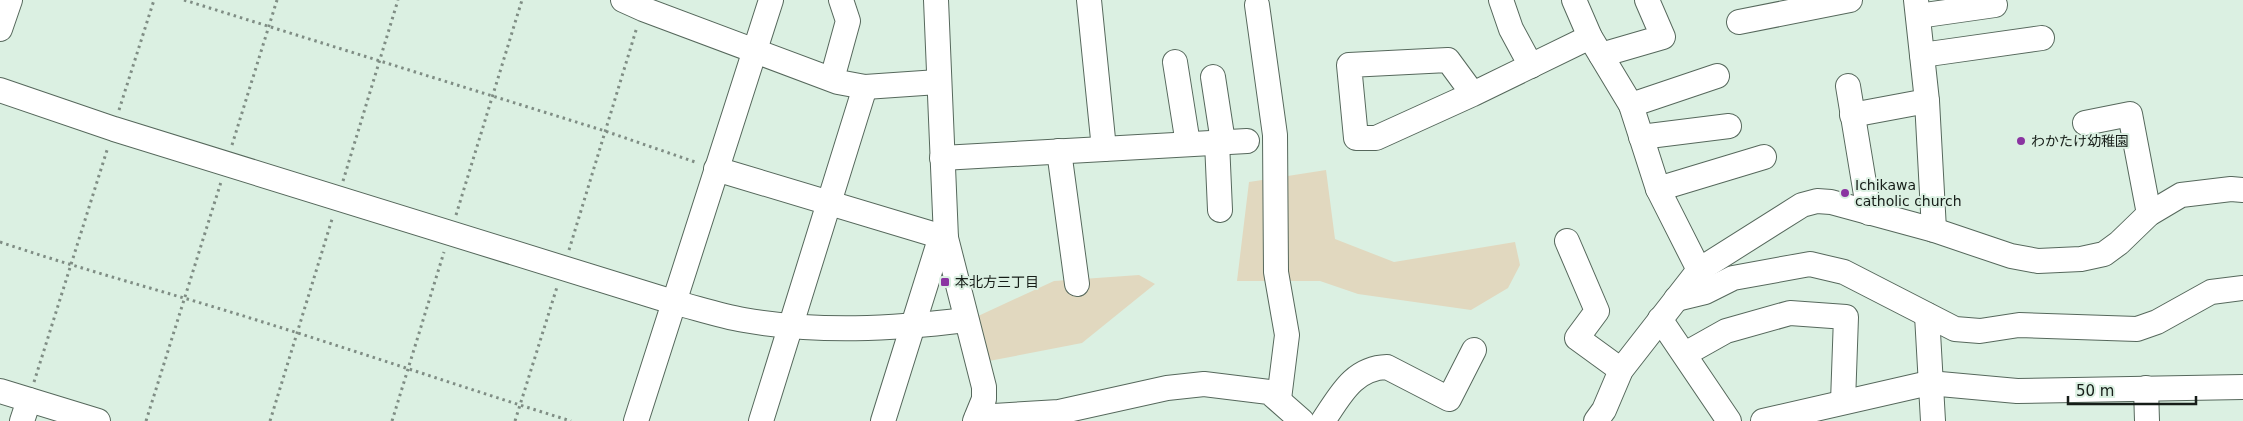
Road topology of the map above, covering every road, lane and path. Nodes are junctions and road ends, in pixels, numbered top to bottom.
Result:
1 (10, 0) edge
2 (154, 0) edge
3 (184, 0) edge
4 (277, 0) edge
5 (522, 0) edge
6 (771, 0) edge
7 (841, 0) edge
8 (936, 0) edge
9 (1090, 0) edge
10 (1501, 0) edge
11 (1574, 0) edge
12 (1647, 0) edge
13 (1850, 0) edge
14 (1254, 2) edge
15 (633, 5) edge
16 (1995, 5) dead end
17 (1917, 8) edge
18 (1738, 22) dead end
19 (269, 27) junction
20 (0, 29) edge
21 (2042, 38) dead end
22 (1595, 46) junction
23 (754, 51) junction
24 (1922, 55) junction
25 (1175, 62) dead end
26 (1531, 66) junction
27 (1717, 76) dead end
28 (1213, 77) dead end
29 (832, 79) junction
30 (938, 82) junction
31 (1848, 86) dead end
32 (865, 87) junction
33 (0, 90) edge
34 (1474, 94) junction
35 (492, 96) junction
36 (1928, 101) junction
37 (1631, 104) junction
38 (1852, 115) junction
39 (2085, 123) dead end
40 (1729, 126) dead end
41 (114, 129) junction
42 (605, 132) junction
43 (1641, 137) junction
44 (1247, 141) dead end
45 (1220, 142) junction
46 (1188, 144) junction
47 (1104, 149) junction
48 (1059, 151) junction
49 (1764, 157) dead end
50 (942, 158) junction
51 (226, 164) junction
52 (716, 169) junction
53 (1658, 189) junction
54 (2243, 190) edge
55 (829, 202) junction
56 (1220, 210) dead end
57 (1869, 213) junction
58 (2149, 214) junction
59 (1934, 230) junction
60 (450, 233) junction
61 (943, 237) junction
62 (1568, 241) dead end
63 (0, 242) edge
64 (69, 266) junction
65 (563, 268) junction
66 (1698, 270) junction
67 (1077, 284) dead end
68 (2243, 288) edge
69 (185, 298) junction
70 (1676, 299) junction
71 (673, 302) junction
72 (1926, 315) junction
73 (1660, 319) junction
74 (966, 320) junction
75 (790, 327) junction
76 (912, 327) junction
77 (1684, 354) junction
78 (1473, 362) dead end
79 (409, 367) junction
80 (1621, 370) junction
81 (1929, 383) junction
82 (2243, 387) edge
83 (2146, 388) junction
84 (0, 391) edge
85 (1279, 400) junction
86 (1843, 402) junction
87 (520, 405) junction
88 (25, 410) edge
89 (976, 419) edge
90 (98, 421) edge
91 (146, 421) edge
92 (392, 421) edge
93 (515, 421) edge
94 (571, 421) edge
95 (636, 421) edge
96 (761, 421) edge
97 (883, 421) edge
98 (1302, 421) edge
99 (1323, 421) edge
100 (1596, 421) edge
101 (1729, 421) edge
102 (1763, 421) edge
103 (1932, 421) edge
104 (2147, 421) edge

1 - 20 street
2 - 41 path
3 - 19 path
4 - 19 path
5 - 35 path
6 - 23 street
7 - 29 street
8 - 30 street
9 - 47 street
10 - 26 street
11 - 22 street
12 - 22 street
13 - 18 street
14 - 85 street
15 - 23 street
15 - 42 path
16 - 17 street
17 - 24 street
19 - 35 path
19 - 51 path
21 - 24 street
22 - 26 street
22 - 37 street
23 - 29 street
23 - 52 street
24 - 36 street
25 - 46 street
26 - 34 street
27 - 37 street
28 - 45 street
29 - 32 street
30 - 32 street
30 - 50 street
31 - 38 street
32 - 55 street
33 - 41 street
34 - 34 street
35 - 42 path
35 - 60 path
36 - 38 street
36 - 59 street
37 - 43 street
38 - 57 street
39 - 58 street
40 - 43 street
41 - 51 street
41 - 64 path
42 - 52 path
42 - 65 path
43 - 53 street
44 - 45 street
45 - 46 street
45 - 56 street
46 - 47 street
47 - 48 street
48 - 50 street
48 - 67 street
49 - 53 street
50 - 61 street
51 - 60 street
51 - 69 path
52 - 55 street
52 - 71 street
53 - 66 street
54 - 58 street
55 - 61 street
55 - 75 street
57 - 59 street
57 - 66 street
58 - 59 street
60 - 65 street
60 - 79 path
61 - 74 street
61 - 76 street
62 - 80 street
63 - 64 path
64 - 69 path
64 - 88 path
65 - 71 street
65 - 87 path
66 - 70 street
68 - 72 street
69 - 79 path
69 - 91 path
70 - 72 street
70 - 73 street
71 - 75 street
71 - 95 street
72 - 81 street
73 - 77 street
73 - 80 street
74 - 76 street
74 - 89 street
75 - 76 street
75 - 96 street
76 - 97 street
77 - 86 street
77 - 101 street
78 - 99 street
79 - 87 path
79 - 92 path
80 - 100 street
81 - 83 street
81 - 86 street
81 - 103 street
82 - 83 street
83 - 104 street
84 - 88 street
85 - 89 street
85 - 98 street
86 - 102 street
87 - 93 path
87 - 94 path
88 - 90 street

